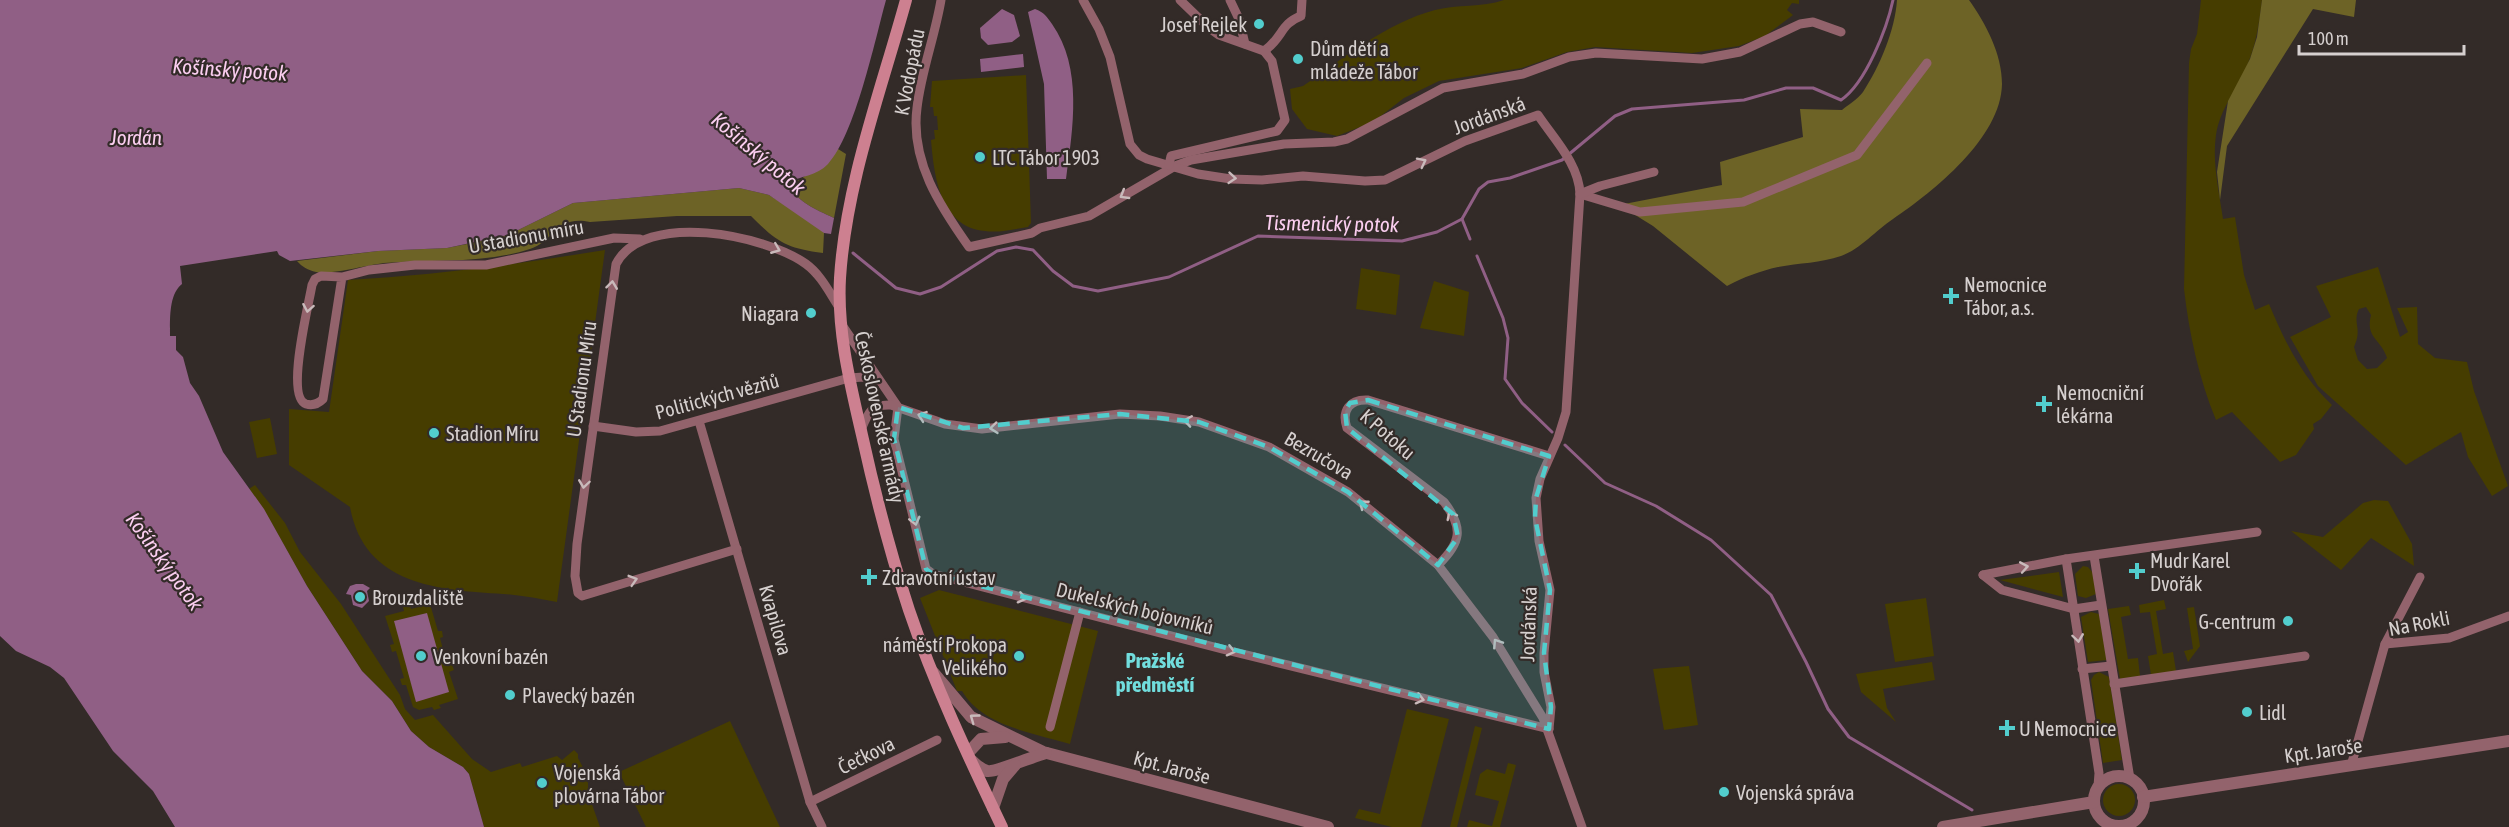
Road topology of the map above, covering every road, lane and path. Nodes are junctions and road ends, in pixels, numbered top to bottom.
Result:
1 (906, 0) edge
2 (941, 0) edge
3 (1083, 0) edge
4 (1180, 0) edge
5 (1230, 0) edge
6 (1305, 2) edge
7 (1841, 32) dead end
8 (1245, 44) junction
9 (1264, 51) junction
10 (1927, 63) dead end
11 (1172, 166) junction
12 (1654, 172) dead end
13 (1580, 194) junction
14 (646, 239) junction
15 (342, 277) junction
16 (839, 307) junction
17 (840, 321) junction
18 (849, 378) junction
19 (879, 381) junction
20 (898, 407) junction
21 (699, 422) junction
22 (593, 426) junction
23 (861, 430) junction
24 (1549, 456) junction
25 (2257, 532) dead end
26 (737, 549) junction
27 (2094, 556) junction
28 (2066, 560) junction
29 (1438, 565) junction
30 (2420, 577) dead end
31 (2101, 605) junction
32 (2074, 609) junction
33 (1080, 612) junction
34 (2509, 616) edge
35 (2385, 644) junction
36 (2305, 656) dead end
37 (2111, 666) junction
38 (2082, 669) junction
39 (932, 671) junction
40 (2114, 684) junction
41 (1050, 727) dead end
42 (1549, 729) junction
43 (1009, 737) junction
44 (937, 740) dead end
45 (2509, 741) edge
46 (1046, 753) junction
47 (969, 757) junction
48 (1021, 759) junction
49 (2350, 766) junction
50 (2130, 779) junction
51 (2098, 786) junction
52 (2143, 798) junction
53 (810, 802) junction
54 (2094, 802) junction
55 (993, 808) junction
56 (2128, 826) edge
57 (822, 827) edge
58 (1002, 827) edge
59 (1328, 827) edge
60 (1582, 827) edge
61 (1943, 827) edge

1 - 16 main road, Československé armády
11 -> 2 street, K Vodopádu
3 - 11 street, Jordánská
4 - 8 street
5 - 8 street
6 - 9 street
7 - 11 street
8 - 9 street
9 - 11 street
10 - 13 street
11 -> 13 street, Jordánská
12 - 13 street
13 - 24 street, Jordánská
14 - 15 street, U stadionu míru
14 -> 16 street, U Stadionu Míru
22 -> 14 street, U Stadionu Míru
15 -> 15 street, U stadionu míru
16 - 17 main road, Československé armády
17 - 18 main road, Československé armády
17 - 19 street
18 - 19 street
18 - 21 street, Politických vězňů
18 - 23 main road, Československé armády
19 - 20 street
20 - 23 street
29 -> 20 street, Bezručova
20 -> 33 street, Dukelských bojovníků
21 - 22 street, Politických vězňů
21 - 26 street, Kvapilova
22 -> 26 street, U Stadionu Míru
23 - 39 main road, Československé armády
29 -> 24 street, K Potoku
24 - 42 street, Jordánská
25 - 27 street
26 - 53 street, Kvapilova
27 - 28 street
27 - 31 street
28 - 32 street
32 -> 28 street
42 -> 29 street, Bezručova
30 - 35 street
31 - 32 street
31 - 37 street
32 -> 38 street
33 - 41 street
33 -> 42 street, Dukelských bojovníků
34 - 35 street, Na Rokli
35 - 49 street, Na Rokli
36 - 40 street
37 - 38 street
37 - 40 street
38 - 51 street
43 -> 39 street, Kpt. Jaroše
39 - 47 main road, Československé armády
40 - 50 street
42 - 60 street, Bezručova
43 - 46 street, Kpt. Jaroše
43 - 47 street
44 - 53 street, Čečkova
45 - 49 street, Kpt. Jaroše
46 - 48 street
46 - 59 street, Kpt. Jaroše
47 - 48 street
47 - 55 main road, Československé armády
48 - 55 street
49 - 52 street, Kpt. Jaroše
50 - 51 street
50 - 52 street
51 - 54 street
52 - 56 street
53 - 57 street, Kvapilova
54 - 56 street
54 - 61 street
55 - 58 main road, Československé armády

